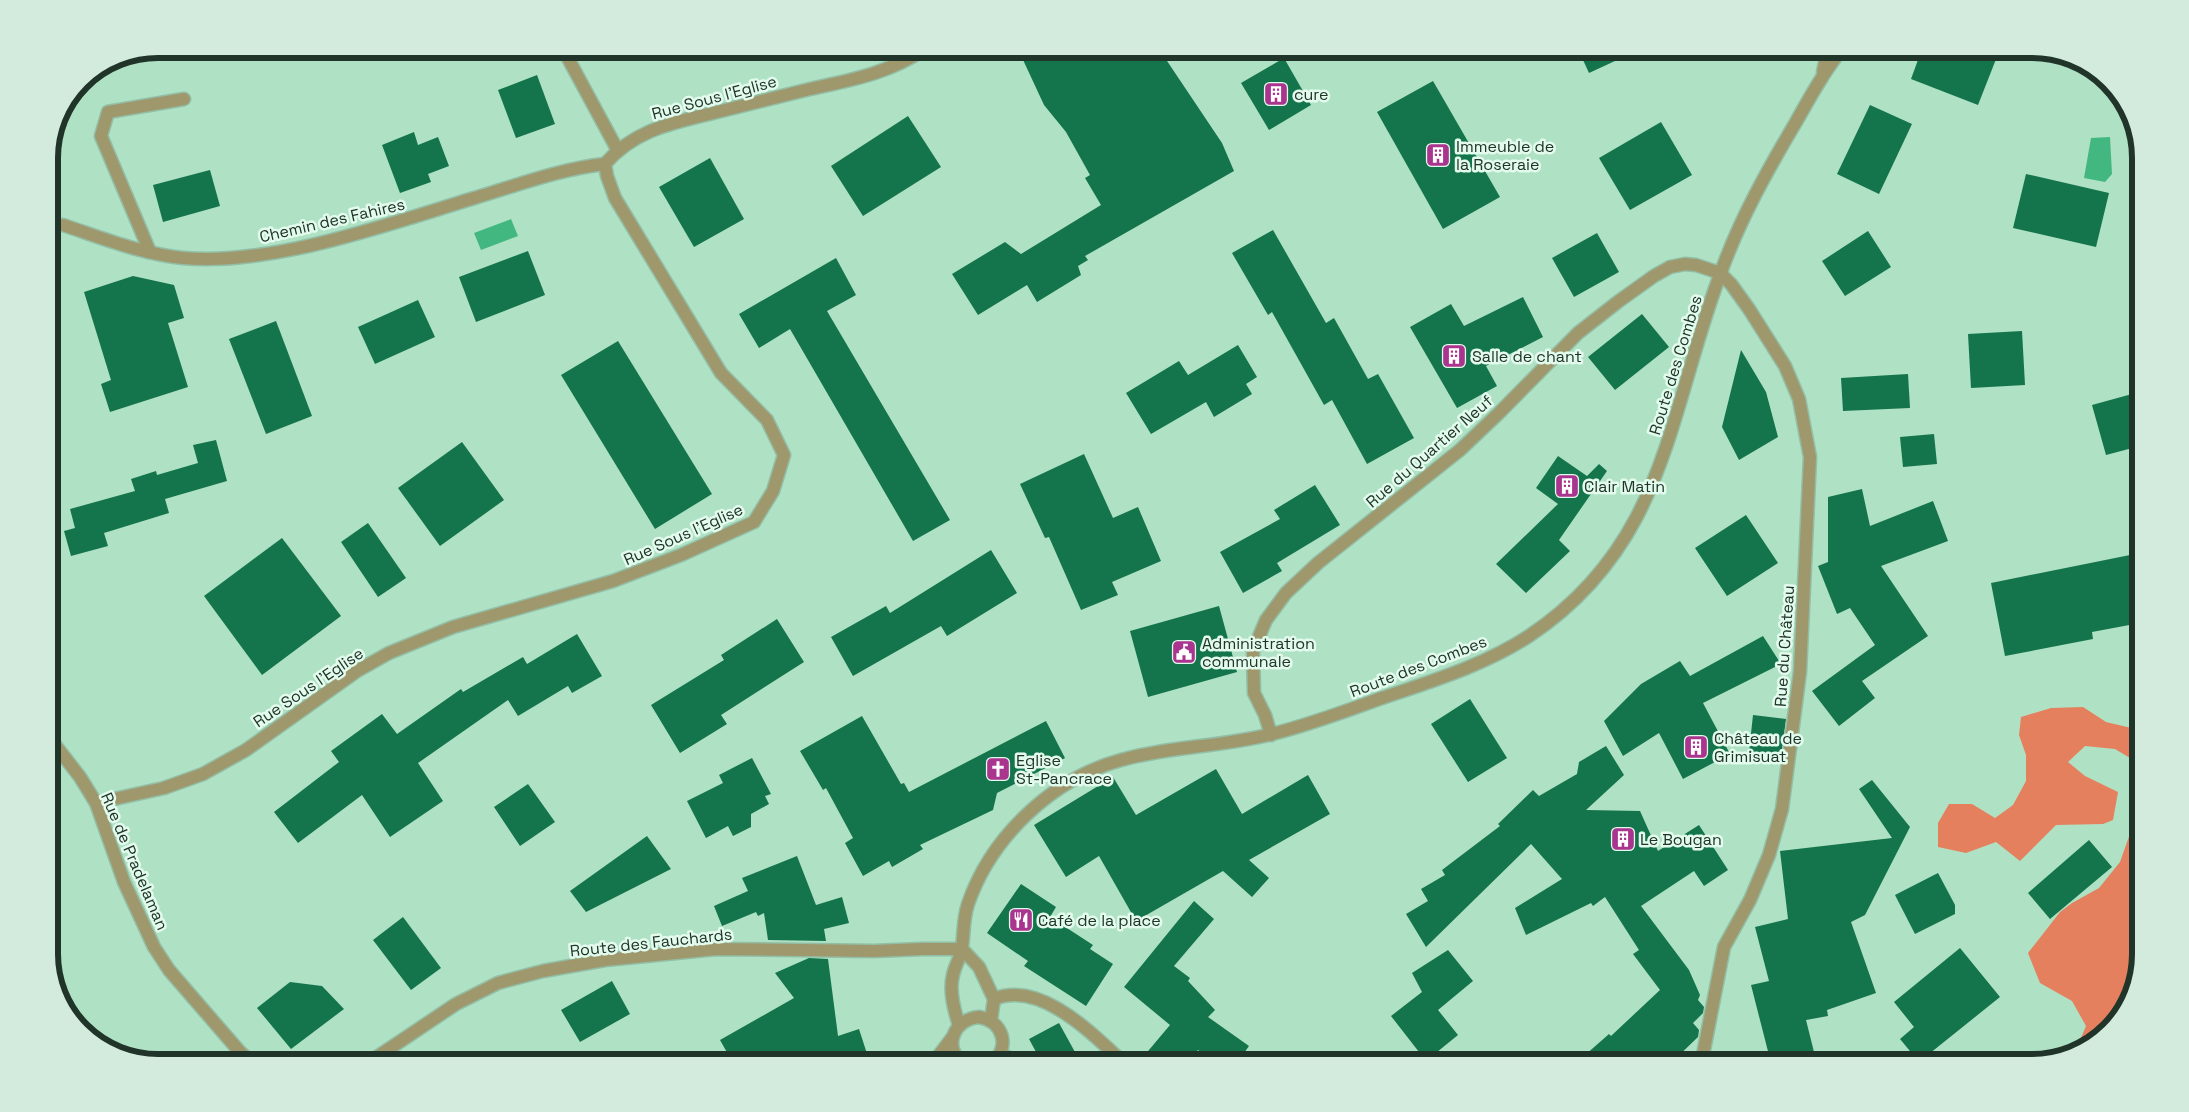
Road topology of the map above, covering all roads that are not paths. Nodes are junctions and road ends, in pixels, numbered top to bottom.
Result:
1 (568, 58) edge
2 (911, 58) edge
3 (1826, 58) edge
4 (1835, 58) edge
5 (1822, 76) junction
6 (184, 99) dead end
7 (617, 149) junction
8 (605, 164) junction
9 (63, 225) dead end
10 (150, 252) junction
11 (1720, 273) junction
12 (1271, 734) junction
13 (58, 749) edge
14 (96, 803) junction
15 (962, 950) junction
16 (994, 1000) junction
17 (991, 1020) junction
18 (959, 1025) junction
19 (952, 1038) junction
20 (1001, 1053) edge
21 (242, 1054) edge
22 (381, 1054) edge
23 (940, 1054) edge
24 (957, 1054) edge
25 (1114, 1054) edge
26 (1705, 1054) edge

1 - 7 street
2 - 7 street, Rue Sous l'Eglise
3 - 5 street, Route des Combes
4 - 5 street, Route des Combes
5 - 11 street, Route des Combes
6 - 10 street
7 - 8 street, Rue Sous l'Eglise
8 - 10 street, Chemin des Fahires
8 - 14 street, Rue Sous l'Eglise
9 - 10 street, Chemin des Fahires
11 - 12 street, Route des Combes
11 - 12 street, Rue du Quartier Neuf
11 - 26 street, Rue du Château
12 - 15 street, Route des Combes
13 - 14 street, Rue de Pradelaman
14 - 21 street, Rue de Pradelaman
15 - 16 street
15 - 18 street, Route des Combes
15 - 22 street, Route des Fauchards
16 - 17 street
16 - 25 street
17 - 18 street
17 - 20 street
18 - 19 street
19 - 23 street
19 - 24 street

